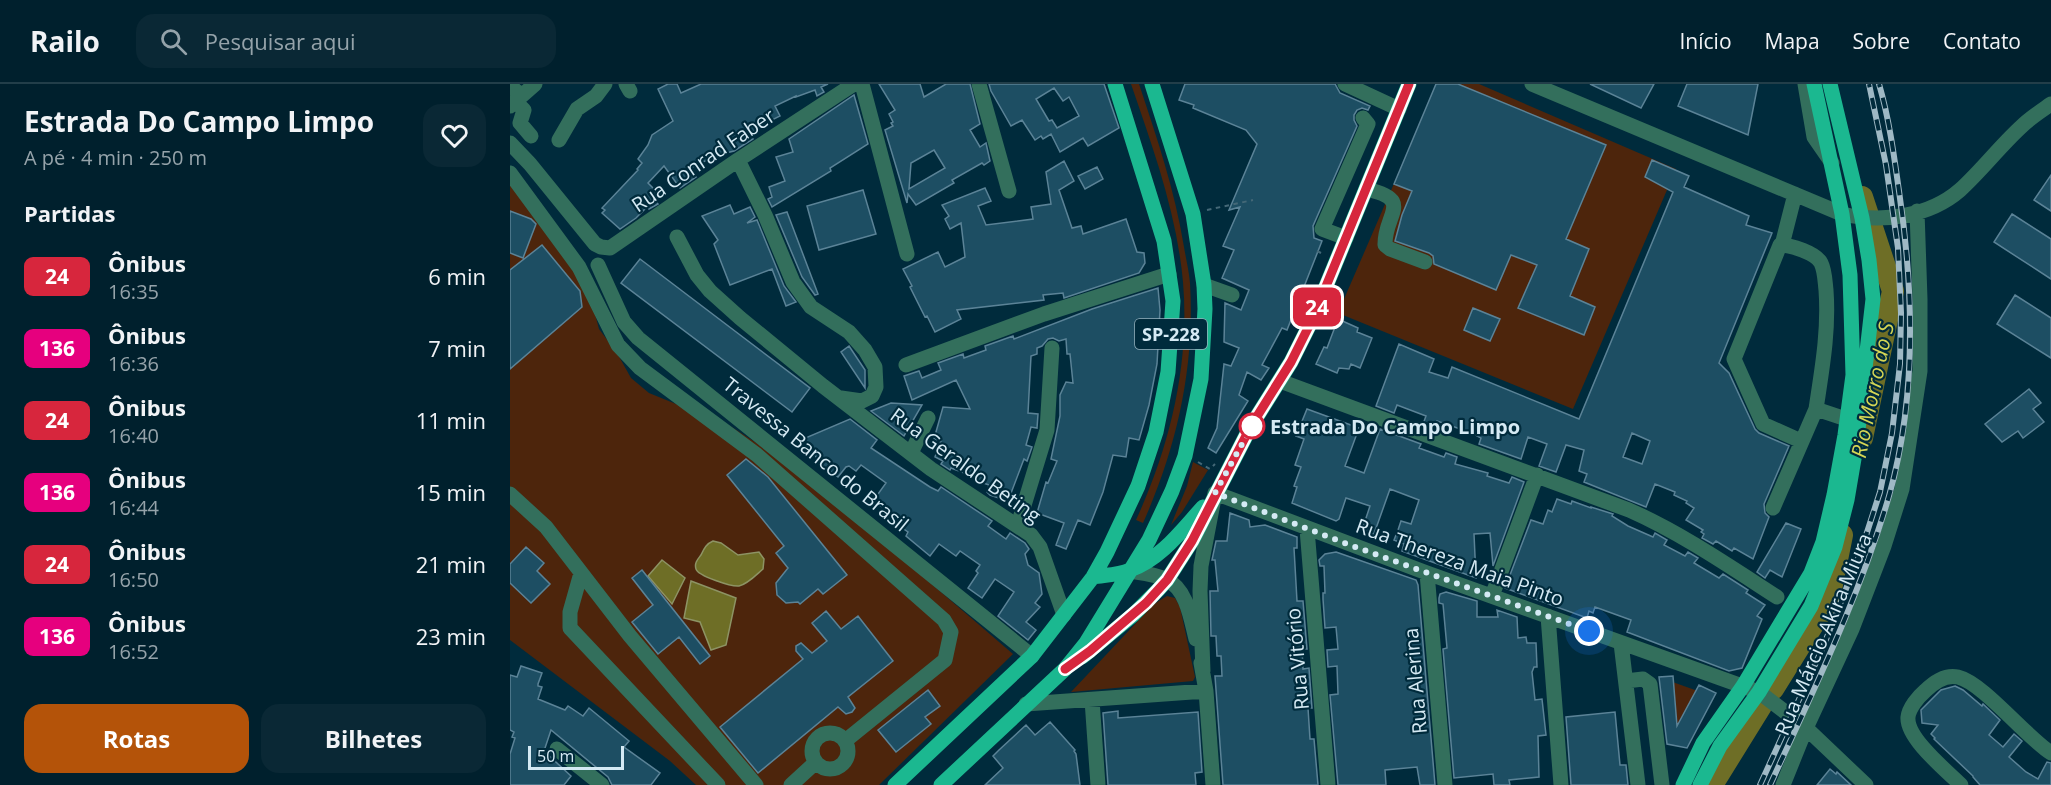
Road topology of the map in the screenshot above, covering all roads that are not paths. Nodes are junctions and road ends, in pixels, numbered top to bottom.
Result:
1 (535, 84) edge
2 (605, 84) edge
3 (854, 84) edge
4 (862, 84) edge
5 (978, 84) edge
6 (1115, 84) edge
7 (1152, 84) edge
8 (1345, 84) edge
9 (1409, 84) edge
10 (1532, 84) edge
11 (1805, 84) edge
12 (1814, 84) edge
13 (1830, 84) edge
14 (1561, 90) edge
15 (514, 97) edge
16 (2051, 104) edge
17 (1399, 108) junction
18 (1363, 118) dead end
19 (515, 128) edge
20 (531, 136) dead end
21 (559, 140) dead end
22 (510, 143) edge
23 (738, 160) junction
24 (1832, 163) junction
25 (510, 173) edge
26 (1366, 189) junction
27 (1009, 191) dead end
28 (1795, 194) junction
29 (1917, 211) junction
30 (1842, 214) junction
31 (1862, 218) junction
32 (677, 237) dead end
33 (1346, 238) junction
34 (1782, 245) junction
35 (907, 254) dead end
36 (1425, 262) dead end
37 (598, 266) dead end
38 (1169, 274) junction
39 (1850, 275) junction
40 (1825, 278) junction
41 (1204, 285) junction
42 (1232, 295) dead end
43 (1052, 348) dead end
44 (906, 365) dead end
45 (1280, 381) junction
46 (838, 397) junction
47 (1816, 409) junction
48 (928, 418) dead end
49 (1853, 422) junction
50 (1801, 441) junction
51 (911, 453) junction
52 (1537, 475) junction
53 (1215, 493) junction
54 (510, 494) edge
55 (1773, 508) dead end
56 (1018, 525) junction
57 (1307, 529) junction
58 (1130, 571) junction
59 (581, 573) junction
60 (1427, 573) junction
61 (1093, 577) junction
62 (1167, 580) junction
63 (1492, 596) junction
64 (1777, 597) dead end
65 (1064, 615) junction
66 (1548, 616) junction
67 (1621, 642) junction
68 (1032, 656) junction
69 (1065, 669) junction
70 (1203, 671) junction
71 (1626, 681) junction
72 (1743, 686) junction
73 (1206, 691) junction
74 (1759, 692) junction
75 (1092, 700) junction
76 (1026, 704) junction
77 (1806, 728) junction
78 (845, 741) junction
79 (557, 749) dead end
80 (2051, 753) edge
81 (815, 763) junction
82 (602, 785) edge
83 (718, 785) edge
84 (756, 785) edge
85 (791, 785) edge
86 (895, 785) edge
87 (940, 785) edge
88 (1098, 785) edge
89 (1213, 785) edge
90 (1328, 785) edge
91 (1445, 785) edge
92 (1561, 785) edge
93 (1638, 785) edge
94 (1662, 785) edge
95 (1683, 785) edge
96 (1700, 785) edge
97 (1783, 785) edge
98 (1866, 785) edge
99 (1961, 785) edge

1 - 15 street
2 - 21 street
3 - 23 street, Rua Conrad Faber
4 - 35 street
5 - 27 street
6 - 38 main road, SP-228
7 - 41 main road, SP-228
8 - 17 street
9 - 17 main road
10 - 14 street
11 - 24 street
12 - 24 main road
13 - 31 main road
14 - 28 street
15 - 19 street
16 - 29 street
17 - 26 main road
18 - 33 street
19 - 20 street
22 - 23 street, Rua Conrad Faber
23 - 46 street
24 - 30 main road
25 - 78 street
26 - 33 main road
26 - 36 street
28 - 30 street
28 - 34 street
29 - 31 street
29 - 77 street, Rua Márcio Akira Miura
30 - 31 street
30 - 39 main road
31 - 49 main road
32 - 46 street, Rua Geraldo Beting
33 - 45 main road
34 - 40 street
34 - 50 street
37 - 68 street, Travessa Banco do Brasil
38 - 44 street
38 - 61 main road, SP-228
39 - 40 street
39 - 49 main road
40 - 47 street
41 - 42 street
41 - 58 main road, SP-228
43 - 56 street
45 - 52 street
45 - 53 main road
46 - 51 street, Rua Geraldo Beting
47 - 49 street
47 - 50 street
48 - 51 street
49 - 72 main road
49 - 74 main road
50 - 55 street
51 - 56 street, Rua Geraldo Beting
52 - 63 street
52 - 64 street
53 - 57 street, Rua Thereza Maia Pinto
53 - 58 main road
53 - 62 main road
53 - 70 street
54 - 59 street
56 - 65 street, Rua Geraldo Beting
57 - 60 street, Rua Thereza Maia Pinto
57 - 90 street, Rua Vitório
58 - 61 main road
58 - 62 street
58 - 69 main road, SP-228
59 - 83 street
59 - 84 street
60 - 63 street, Rua Thereza Maia Pinto
60 - 91 street, Rua Alerina
61 - 65 main road, SP-228
62 - 69 main road
62 - 70 street
63 - 66 street, Rua Thereza Maia Pinto
65 - 68 main road, SP-228
66 - 67 street, Rua Thereza Maia Pinto
66 - 92 street
67 - 71 street
67 - 72 street, Rua Thereza Maia Pinto
68 - 86 main road, SP-228
69 - 76 main road, SP-228
70 - 73 street
71 - 93 street
71 - 94 street
72 - 74 street, Rua Thereza Maia Pinto
72 - 95 main road
73 - 75 street
73 - 89 street
74 - 77 street, Rua Thereza Maia Pinto
74 - 96 main road
75 - 76 street
75 - 88 street
76 - 87 main road, SP-228
77 - 97 street, Rua Márcio Akira Miura
77 - 98 street, Rua Thereza Maia Pinto
78 - 81 street
78 - 81 street
79 - 82 street
80 - 99 street
81 - 85 street

